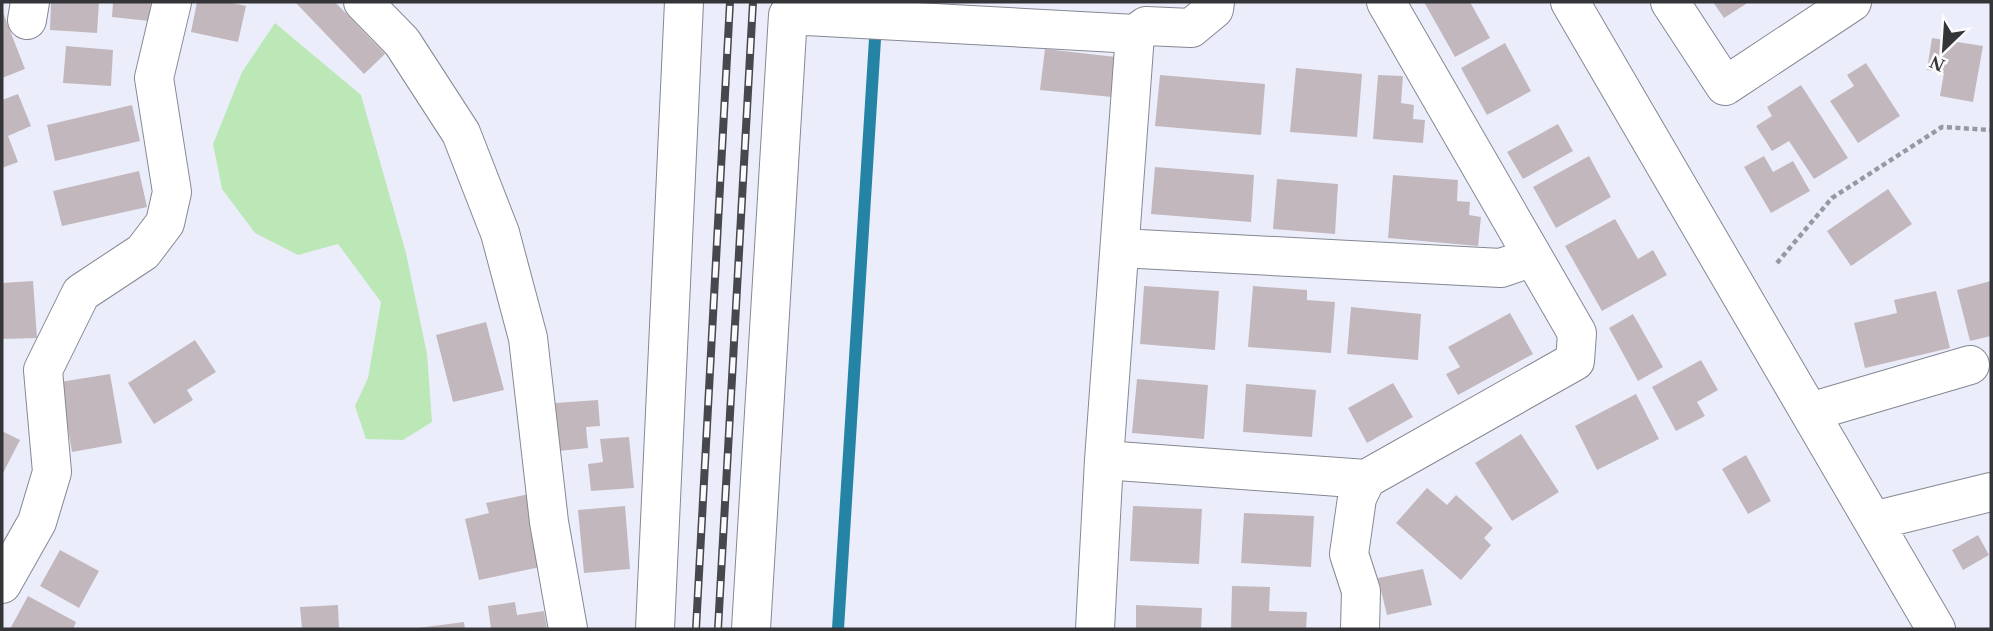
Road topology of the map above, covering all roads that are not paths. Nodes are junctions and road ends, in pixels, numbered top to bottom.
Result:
1 (172, 2) edge
2 (363, 2) edge
3 (684, 2) edge
4 (1215, 2) edge
5 (1386, 2) edge
6 (1570, 2) edge
7 (1670, 2) edge
8 (1852, 2) edge
9 (1135, 34) junction
10 (1119, 248) junction
11 (1533, 257) junction
12 (1970, 365) dead end
13 (1810, 412) junction
14 (1104, 460) junction
15 (1366, 479) junction
16 (1991, 492) edge
17 (1873, 522) junction
18 (2, 584) edge
19 (568, 629) edge
20 (655, 629) edge
21 (751, 629) edge
22 (1095, 629) edge
23 (1360, 629) edge
24 (1936, 629) edge

1 - 18 street
2 - 19 street
3 - 20 street
4 - 9 street
5 - 11 street
6 - 13 street
7 - 8 street
9 - 10 street
9 - 21 street
10 - 11 street
10 - 14 street
11 - 15 street
12 - 13 street
13 - 17 street
14 - 15 street
14 - 22 street
15 - 23 street
16 - 17 street
17 - 24 street

